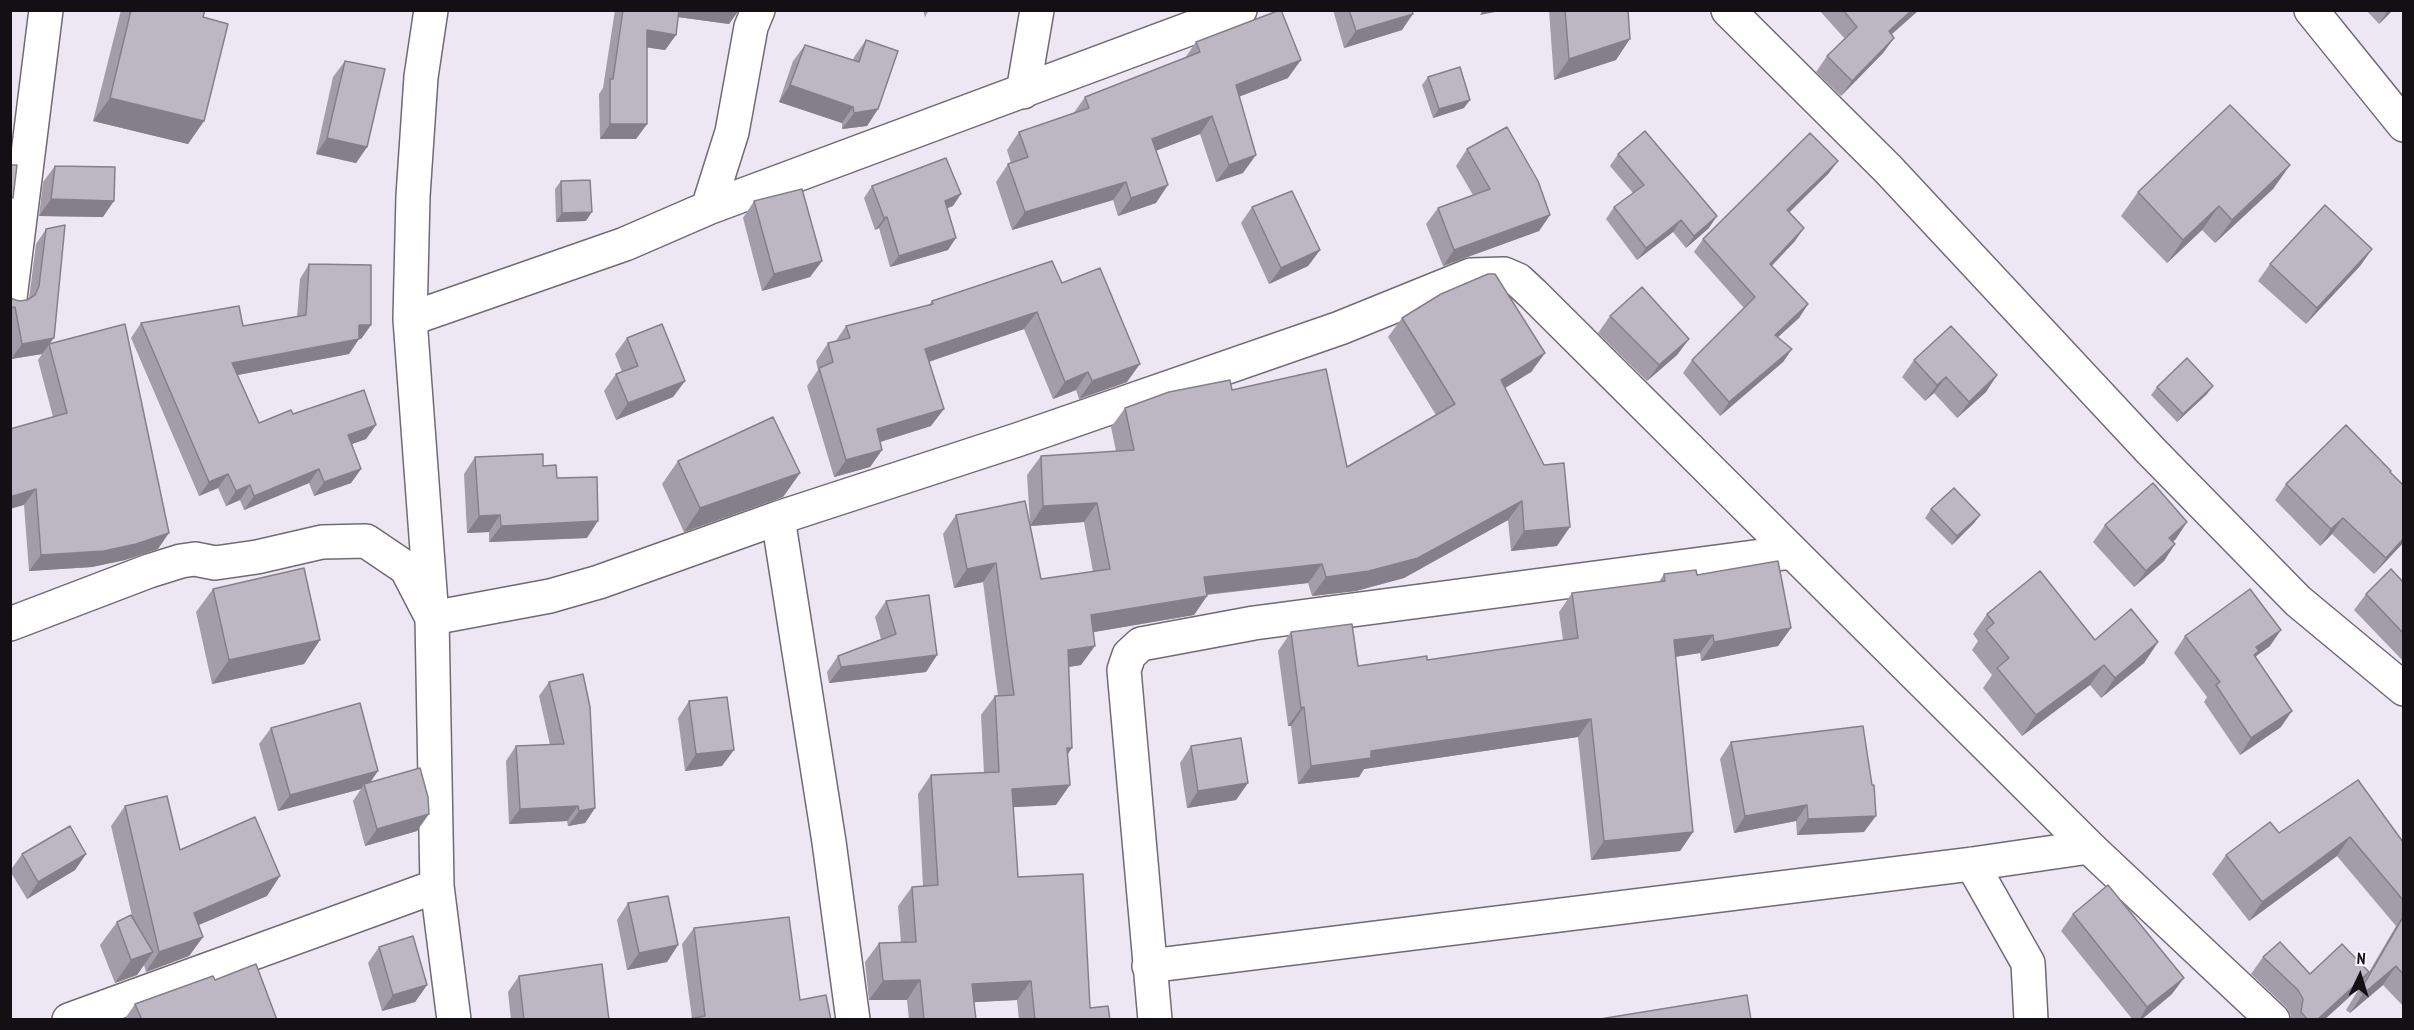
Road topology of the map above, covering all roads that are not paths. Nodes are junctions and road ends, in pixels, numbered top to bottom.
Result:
1 (46, 10) edge
2 (430, 10) edge
3 (759, 10) edge
4 (1037, 10) edge
5 (1240, 10) edge
6 (1728, 10) edge
7 (2311, 10) edge
8 (1023, 92) junction
9 (2403, 125) edge
10 (708, 208) junction
11 (10, 298) edge
12 (410, 319) junction
13 (778, 518) junction
14 (1792, 552) junction
15 (432, 618) junction
16 (10, 624) edge
17 (2403, 689) edge
18 (2089, 847) junction
19 (1972, 864) junction
20 (437, 886) junction
21 (1149, 966) junction
22 (69, 1020) edge
23 (454, 1020) edge
24 (853, 1020) edge
25 (1155, 1020) edge
26 (2031, 1020) edge
27 (2273, 1020) edge

1 - 11 street
2 - 12 street
3 - 10 street
4 - 8 street
5 - 8 street
6 - 17 street
7 - 9 street
8 - 10 street
10 - 12 street
12 - 15 street
13 - 14 street
13 - 15 street
13 - 24 street
14 - 18 street
14 - 21 street
15 - 16 street
15 - 20 street
18 - 19 street
18 - 27 street
19 - 21 street
19 - 26 street
20 - 22 street
20 - 23 street
21 - 25 street

